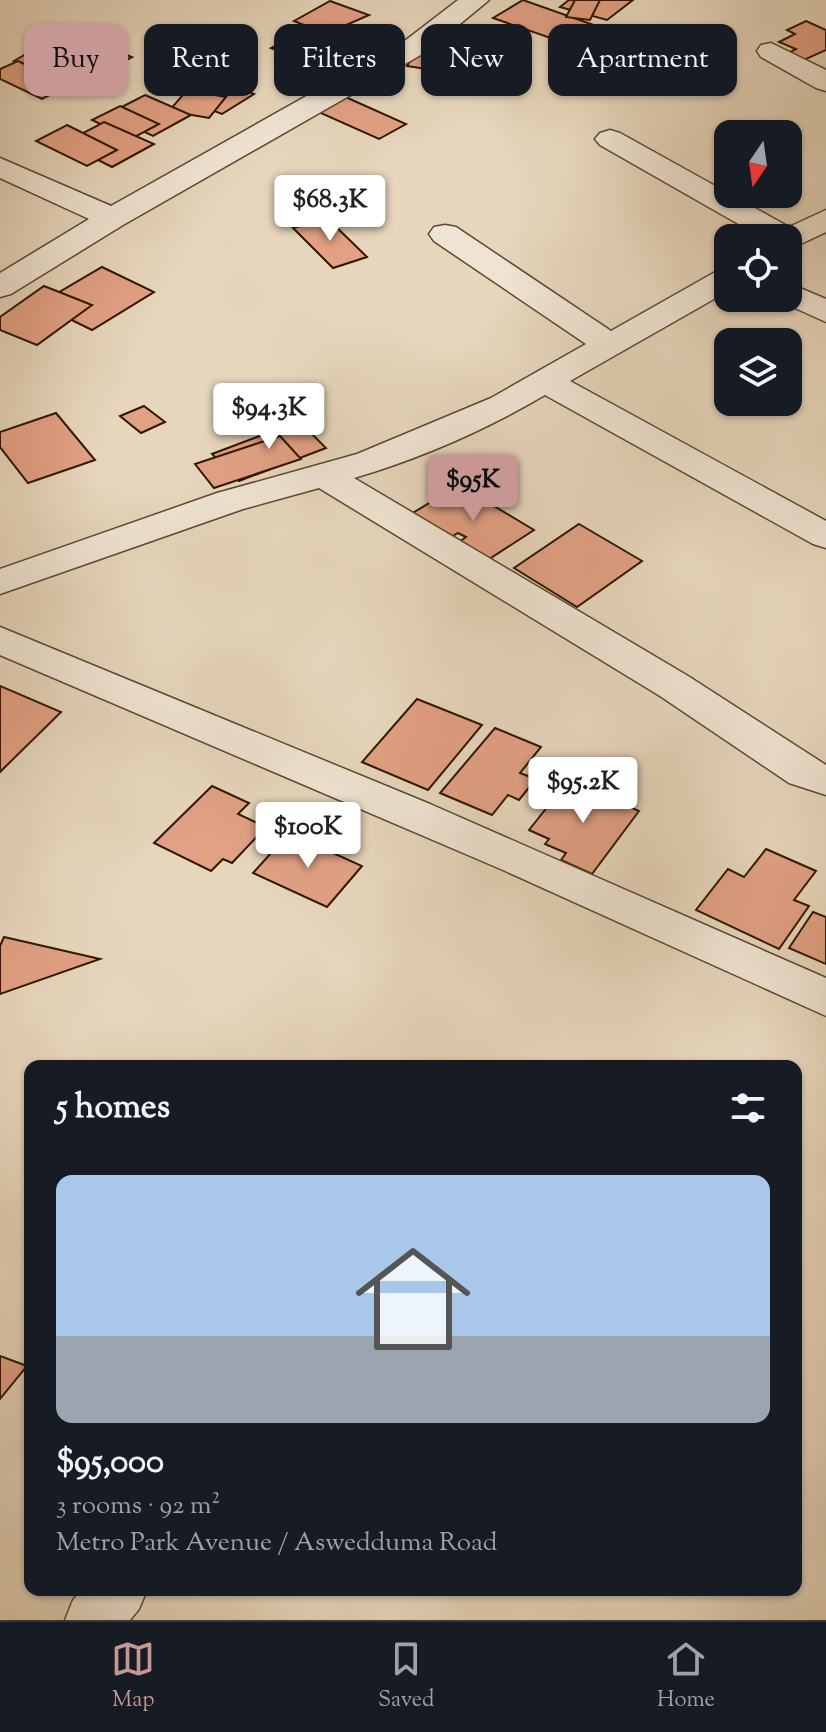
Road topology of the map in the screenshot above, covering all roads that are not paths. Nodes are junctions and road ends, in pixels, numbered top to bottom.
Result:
1 (475, 0) edge
2 (771, 51) dead end
3 (826, 82) edge
4 (610, 139) dead end
5 (0, 167) edge
6 (112, 218) junction
7 (826, 219) edge
8 (760, 224) edge
9 (802, 232) edge
10 (445, 234) dead end
11 (714, 286) edge
12 (0, 287) edge
13 (802, 300) edge
14 (826, 312) edge
15 (610, 345) junction
16 (545, 381) junction
17 (324, 475) junction
18 (826, 536) edge
19 (0, 582) edge
20 (0, 640) edge
21 (826, 780) edge
22 (826, 998) edge
23 (114, 1596) edge
24 (93, 1620) edge

1 - 6 street
2 - 3 street
4 - 8 street
5 - 6 street
6 - 12 street
7 - 9 street
10 - 15 street
11 - 15 street
13 - 14 street
15 - 16 street
16 - 17 street
16 - 18 street
17 - 19 street
17 - 21 street
20 - 22 street
23 - 24 street

